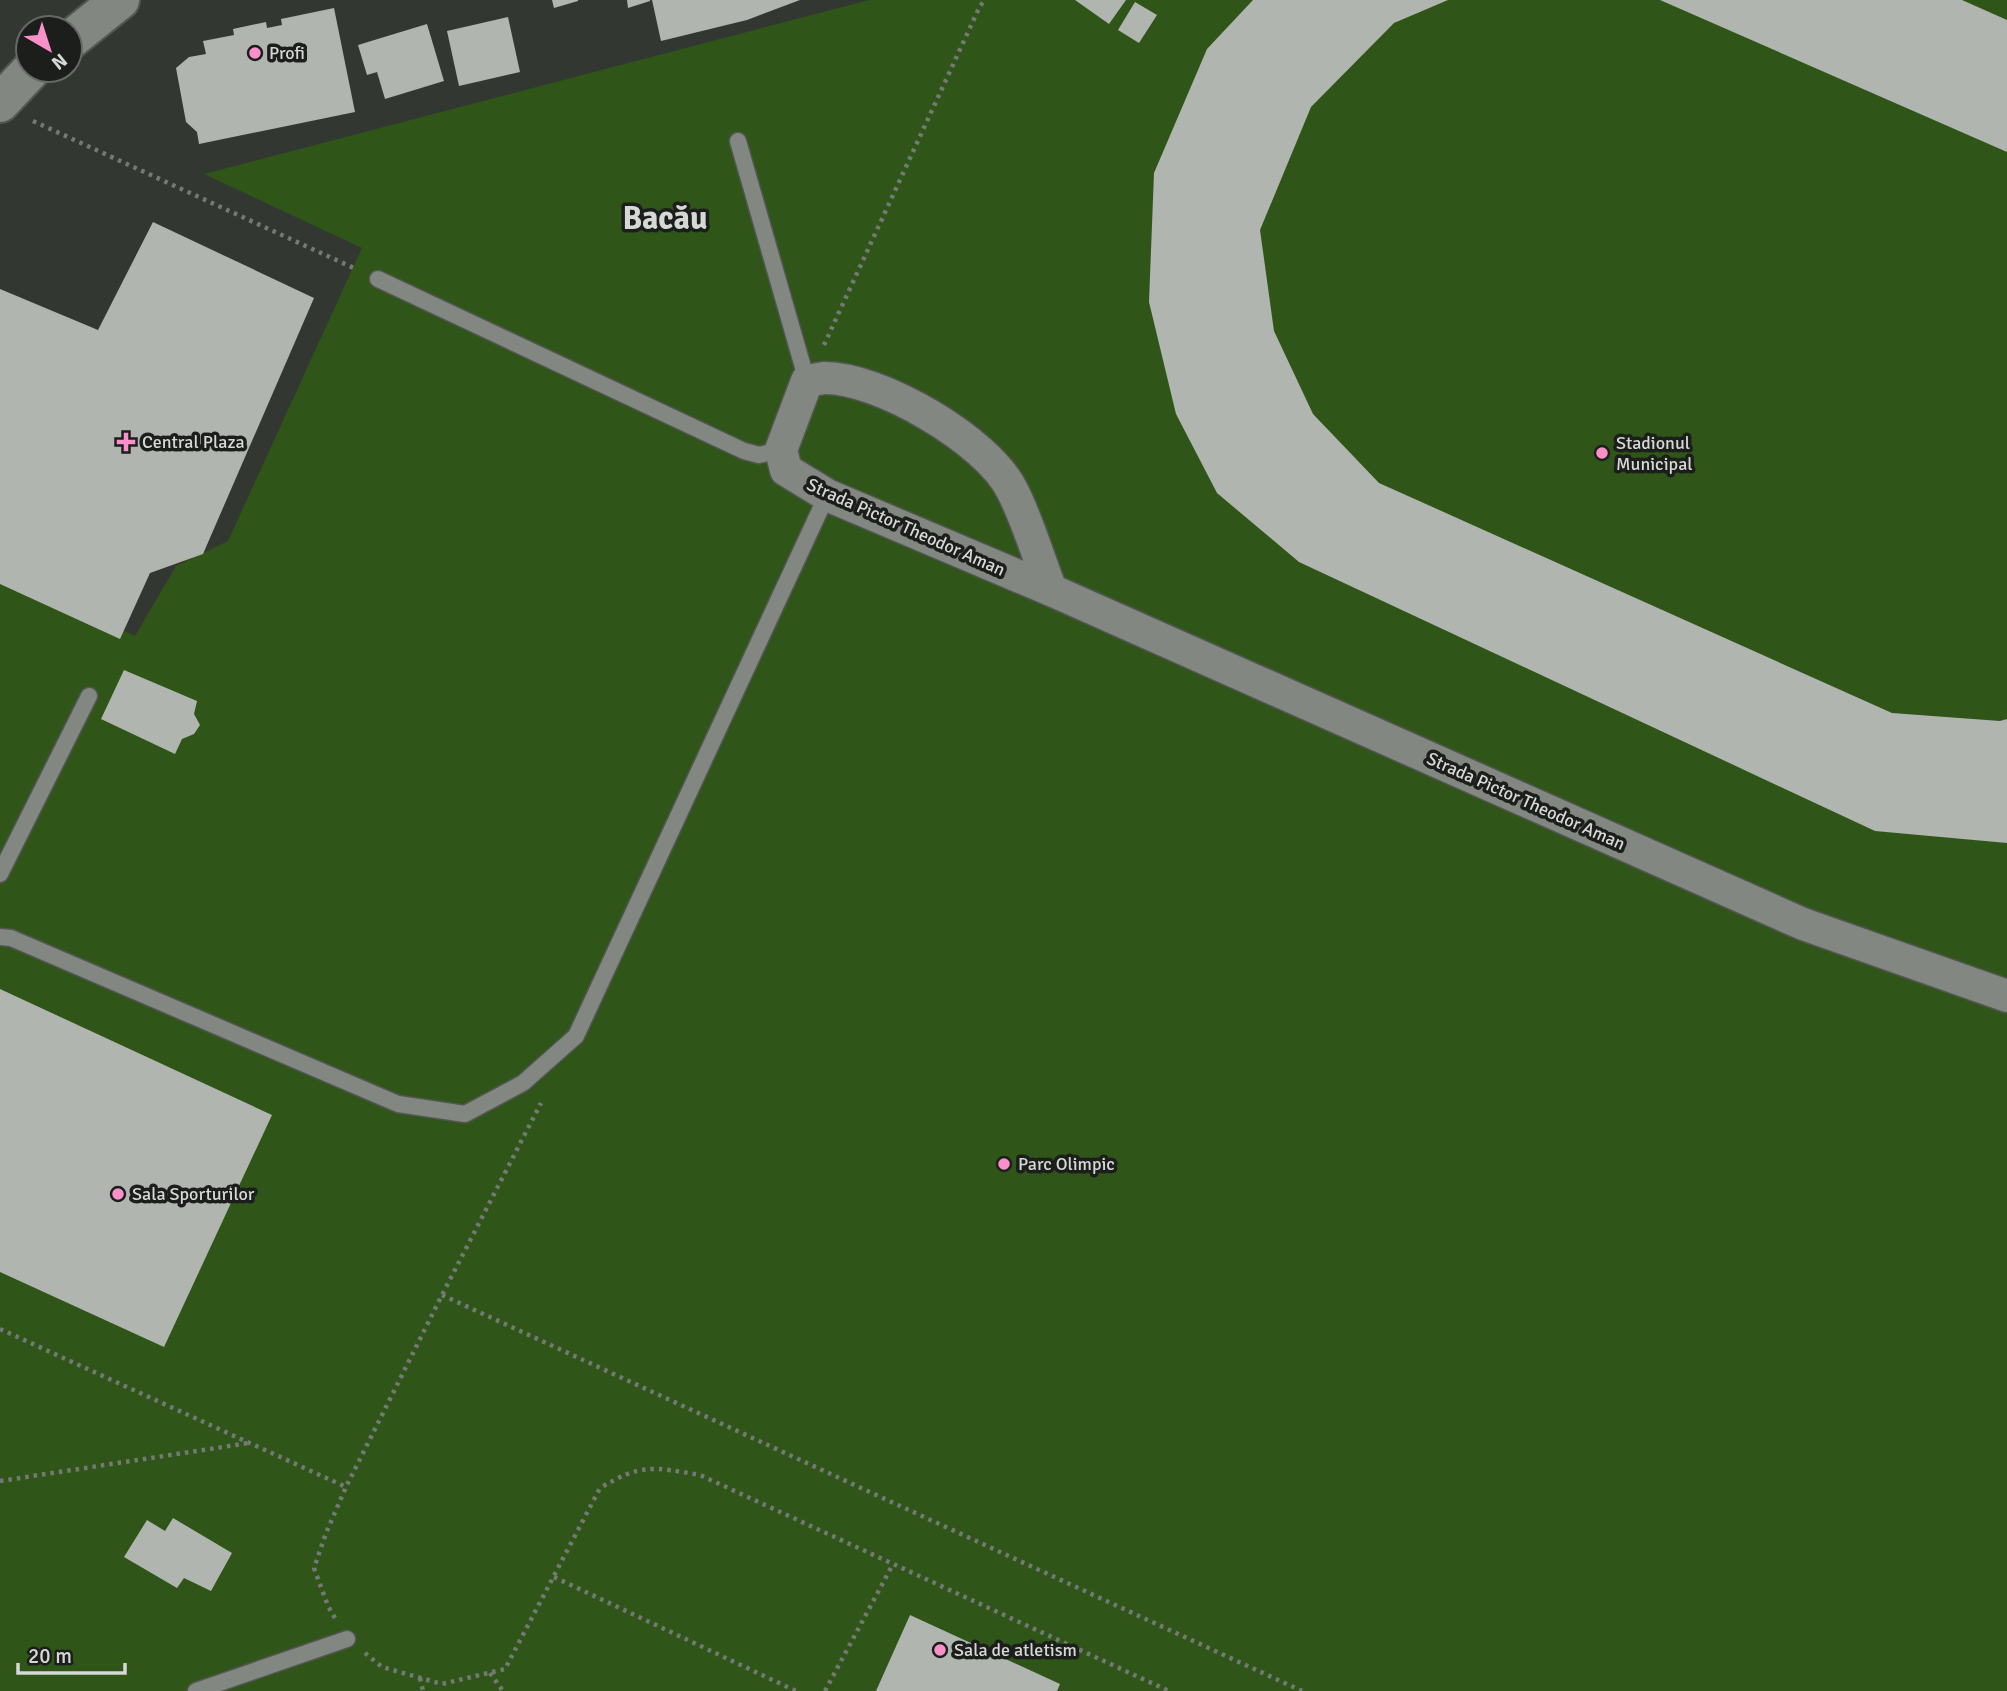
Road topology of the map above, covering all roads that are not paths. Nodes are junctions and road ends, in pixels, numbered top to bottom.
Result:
1 (120, 0) edge
2 (84, 29) edge
3 (25, 84) edge
4 (13, 110) edge
5 (738, 141) dead end
6 (377, 279) road end
7 (807, 381) junction
8 (781, 450) junction
9 (827, 495) junction
10 (1051, 590) junction
11 (89, 696) dead end
12 (0, 874) edge
13 (0, 937) edge
14 (2007, 996) edge
15 (347, 1639) road end
16 (196, 1691) edge

1 - 2 street
3 - 4 street
5 - 7 lane
6 - 8 lane
7 - 8 street
7 - 10 street
8 - 9 street, Strada Pictor Theodor Aman
9 - 10 street, Strada Pictor Theodor Aman
9 - 13 lane
10 - 14 street, Strada Pictor Theodor Aman
11 - 12 lane
15 - 16 lane

